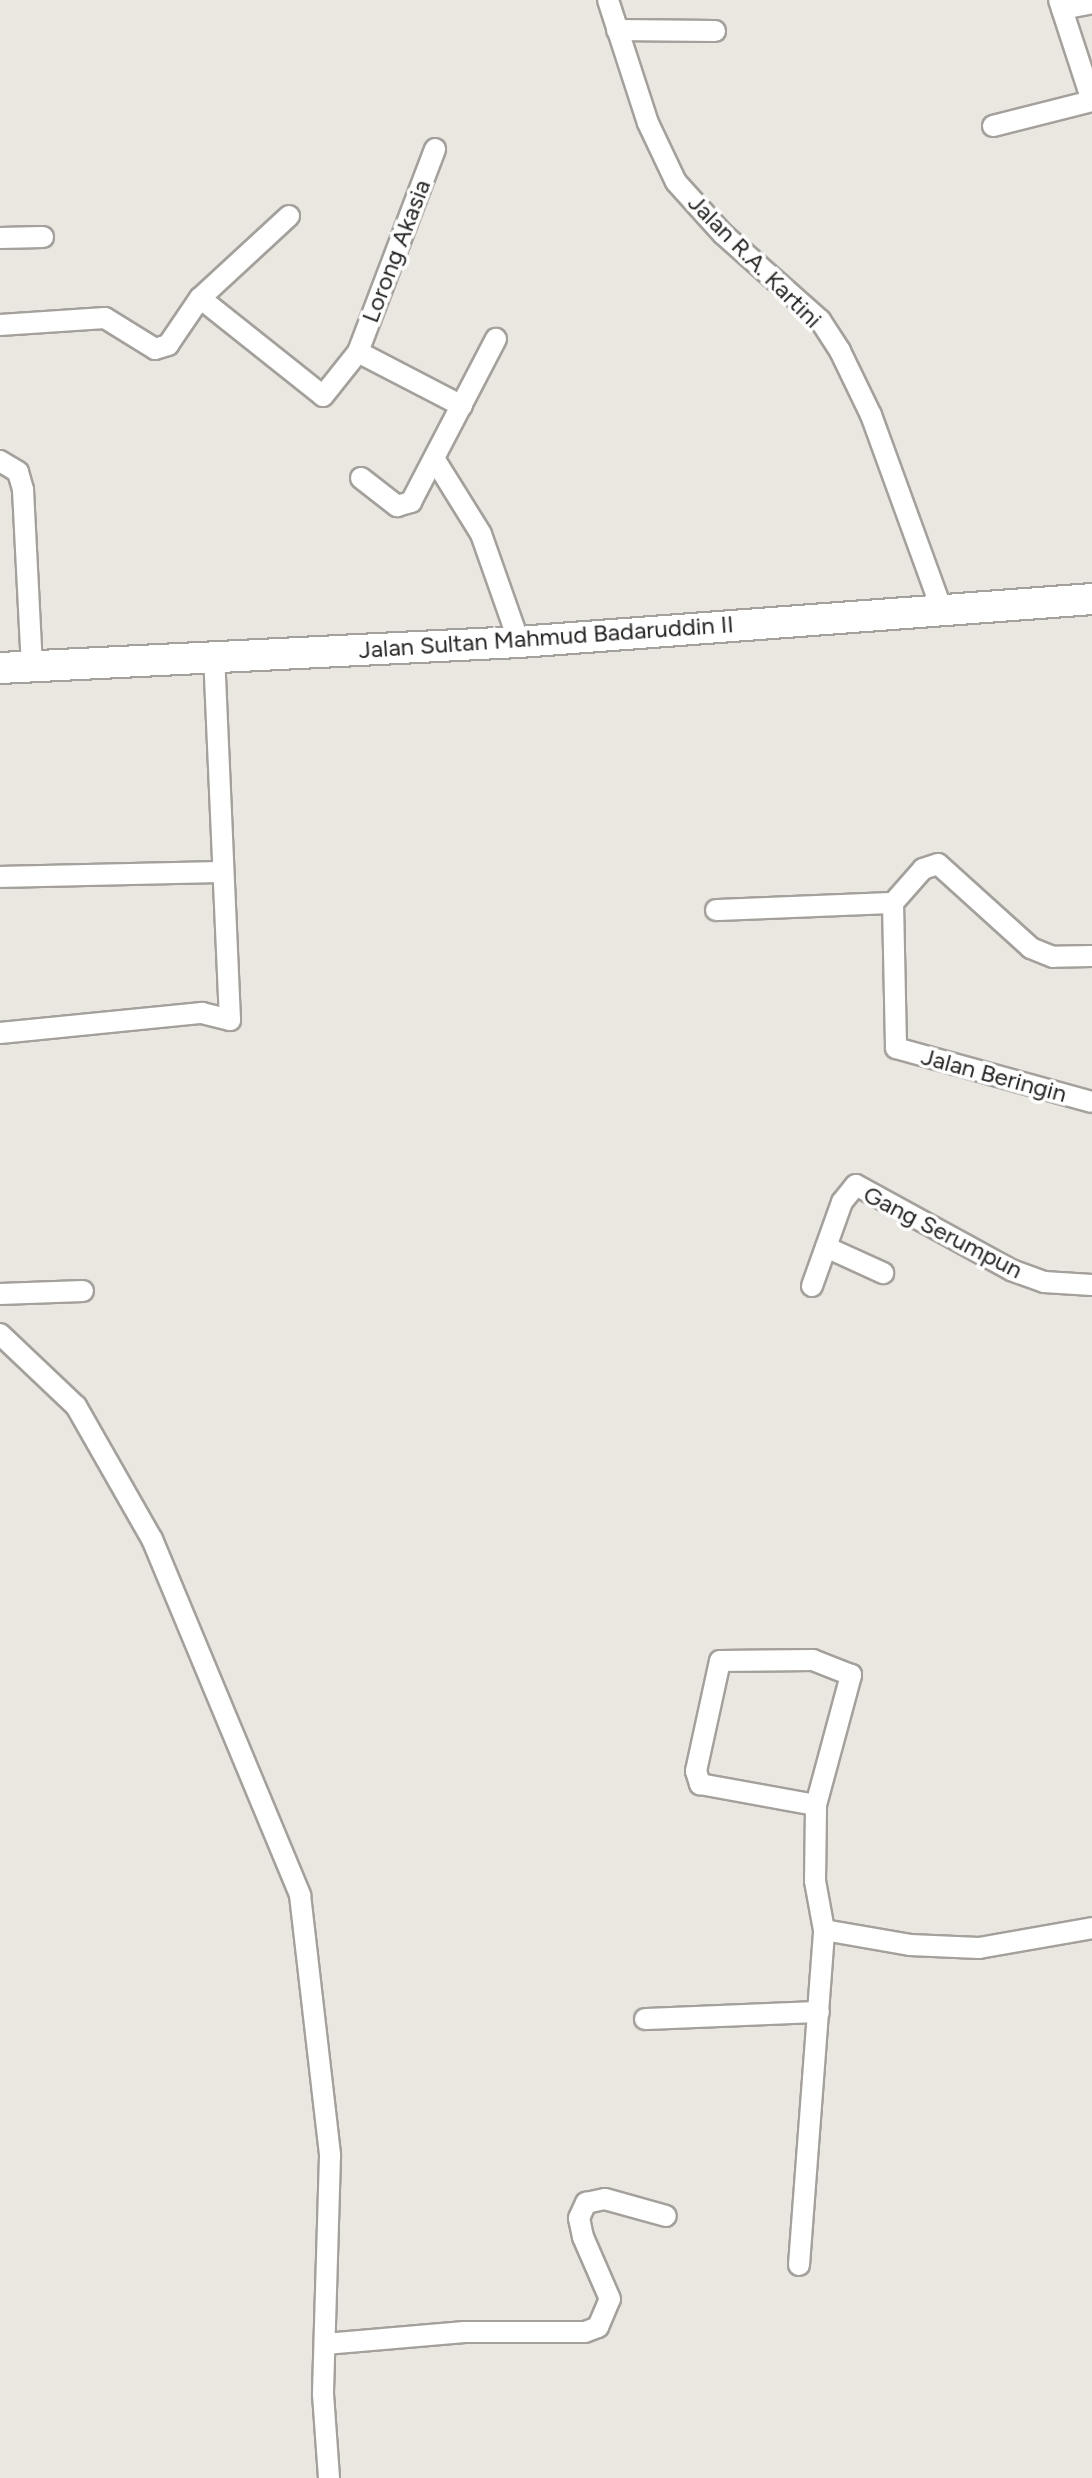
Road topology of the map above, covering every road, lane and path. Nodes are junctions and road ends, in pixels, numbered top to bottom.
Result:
1 (608, 0) edge
2 (1092, 3) edge
3 (1060, 4) edge
4 (617, 30) junction
5 (715, 31) dead end
6 (1092, 101) edge
7 (993, 126) dead end
8 (435, 149) dead end
9 (289, 216) dead end
10 (43, 237) dead end
11 (0, 238) edge
12 (200, 298) junction
13 (0, 325) edge
14 (496, 339) dead end
15 (358, 352) junction
16 (462, 406) junction
17 (435, 460) junction
18 (0, 461) edge
19 (361, 478) dead end
20 (1092, 599) edge
21 (942, 610) junction
22 (519, 642) junction
23 (214, 658) junction
24 (32, 666) junction
25 (0, 668) edge
26 (221, 872) junction
27 (0, 877) edge
28 (893, 903) junction
29 (716, 910) dead end
30 (1092, 956) edge
31 (0, 1033) edge
32 (1092, 1102) edge
33 (826, 1247) junction
34 (883, 1273) dead end
35 (1092, 1285) edge
36 (812, 1286) dead end
37 (83, 1291) dead end
38 (0, 1294) edge
39 (0, 1334) edge
40 (816, 1805) junction
41 (1092, 1928) edge
42 (824, 1930) junction
43 (819, 2012) junction
44 (645, 2019) dead end
45 (666, 2216) dead end
46 (799, 2265) dead end
47 (325, 2344) junction
48 (329, 2478) edge

1 - 4 street, Jalan R.A. Kartini
2 - 3 street
3 - 6 street
4 - 5 street
4 - 21 street, Jalan R.A. Kartini
6 - 7 street
8 - 15 street, Lorong Akasia
9 - 12 street
10 - 11 street
12 - 13 street
12 - 15 street, Lorong Akasia
14 - 16 street
15 - 16 street, Lorong Akasia
16 - 17 street
17 - 19 street
17 - 22 street
18 - 24 street
20 - 21 highway, Jalan Sultan Mahmud Badaruddin II
21 - 22 highway, Jalan Sultan Mahmud Badaruddin II
22 - 23 highway, Jalan Sultan Mahmud Badaruddin II
23 - 24 highway, Jalan Sultan Mahmud Badaruddin II
23 - 26 street
24 - 25 highway, Jalan Sultan Mahmud Badaruddin II
26 - 27 street
26 - 31 street
28 - 29 street
28 - 30 street
28 - 32 street, Jalan Beringin
33 - 34 street
33 - 35 street, Gang Serumpun
33 - 36 street, Gang Serumpun
37 - 38 street
39 - 47 street
40 - 40 street
40 - 42 street
41 - 42 street
42 - 43 street
43 - 44 street
43 - 46 street
45 - 47 street
47 - 48 street

